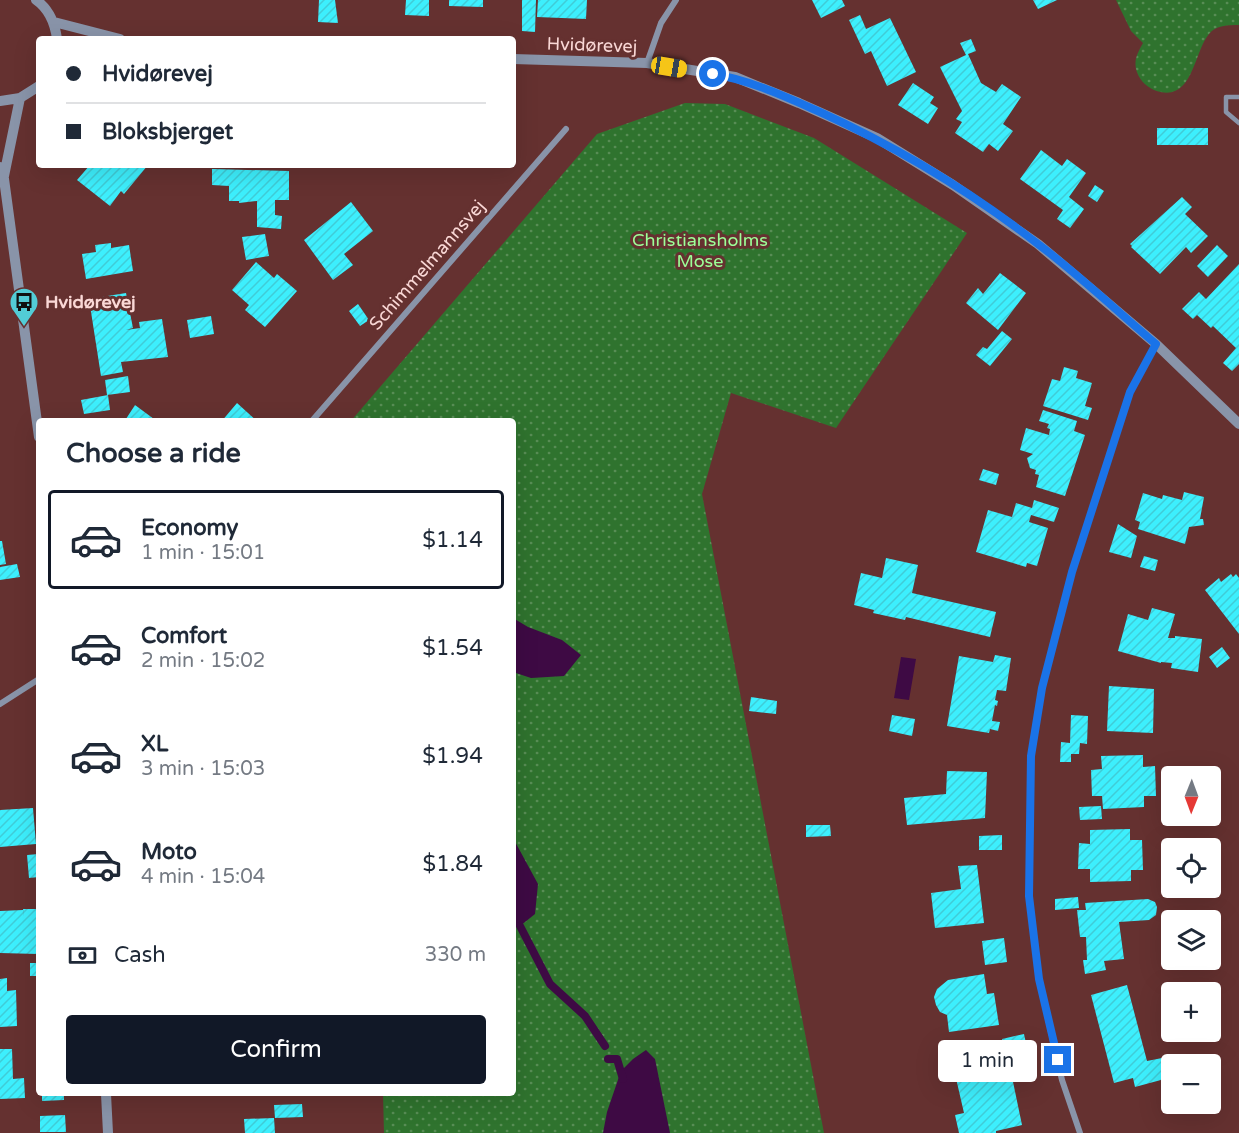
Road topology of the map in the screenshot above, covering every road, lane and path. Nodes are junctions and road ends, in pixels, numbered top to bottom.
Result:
1 (676, 0) edge
2 (40, 1) edge
3 (54, 22) junction
4 (56, 36) edge
5 (108, 36) edge
6 (516, 59) edge
7 (647, 63) junction
8 (36, 88) edge
9 (1239, 97) edge
10 (20, 98) junction
11 (0, 101) edge
12 (1239, 123) edge
13 (566, 129) dead end
14 (0, 167) edge
15 (4, 179) junction
16 (1156, 344) junction
17 (37, 418) edge
18 (314, 418) edge
19 (1239, 424) edge
20 (36, 681) edge
21 (0, 704) edge
22 (106, 1096) edge
23 (108, 1133) edge
24 (1080, 1133) edge

1 - 7 street
2 - 3 street
3 - 4 street
3 - 5 street
6 - 7 street, Hvidørevej
7 - 16 street, Hvidørevej
8 - 10 street
9 - 12 lane
10 - 11 street
10 - 15 street
13 - 18 street, Schimmelmannsvej
14 - 15 street
15 - 17 street
16 - 19 street, Hvidørevej
16 - 24 street
20 - 21 street
22 - 23 street

